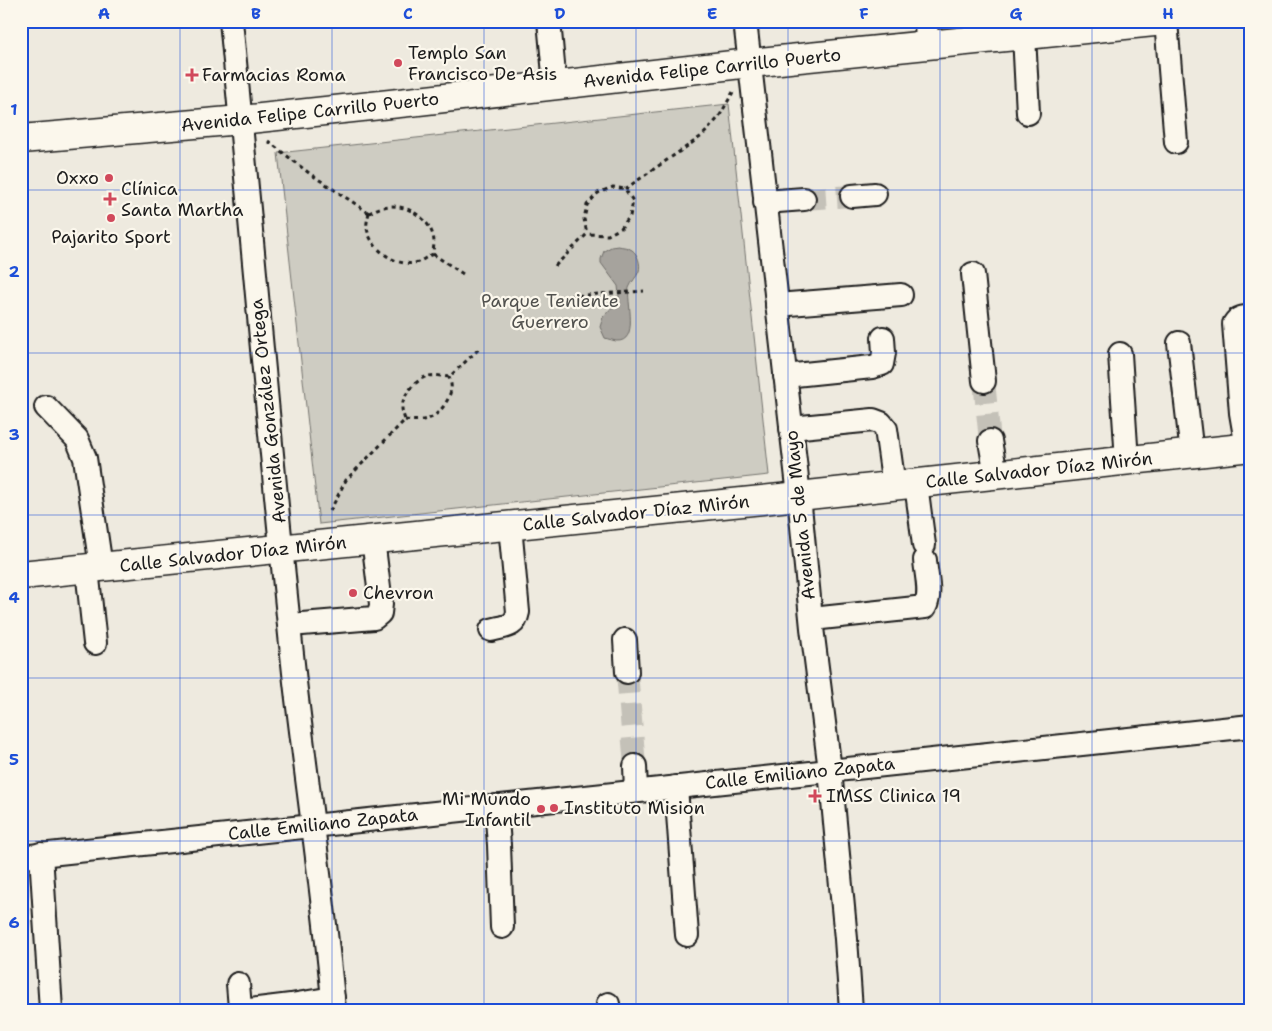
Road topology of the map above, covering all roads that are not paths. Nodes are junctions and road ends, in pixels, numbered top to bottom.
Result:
1 (231, 21) edge
2 (550, 21) edge
3 (745, 21) edge
4 (1165, 21) edge
5 (926, 33) edge
6 (1024, 35) junction
7 (750, 63) junction
8 (556, 85) junction
9 (1028, 113) dead end
10 (240, 120) junction
11 (21, 139) edge
12 (1176, 142) dead end
13 (875, 194) dead end
14 (852, 196) tunnel mouth
15 (804, 199) tunnel mouth
16 (765, 202) junction
17 (974, 274) dead end
18 (901, 295) dead end
19 (777, 306) junction
20 (1251, 317) edge
21 (883, 338) dead end
22 (1179, 343) dead end
23 (1120, 354) dead end
24 (785, 376) junction
25 (984, 381) tunnel mouth
26 (46, 407) dead end
27 (791, 428) junction
28 (990, 442) tunnel mouth
29 (1249, 447) edge
30 (1192, 454) junction
31 (1127, 461) junction
32 (996, 475) junction
33 (905, 485) junction
34 (799, 496) junction
35 (510, 526) junction
36 (373, 539) junction
37 (282, 549) junction
38 (94, 568) junction
39 (21, 575) edge
40 (812, 619) junction
41 (290, 625) junction
42 (491, 630) dead end
43 (625, 640) dead end
44 (94, 643) dead end
45 (627, 672) tunnel mouth
46 (1251, 726) edge
47 (635, 766) tunnel mouth
48 (830, 770) junction
49 (676, 787) junction
50 (636, 791) junction
51 (496, 806) junction
52 (313, 825) junction
53 (31, 856) edge
54 (502, 927) dead end
55 (687, 935) dead end
56 (238, 984) dead end
57 (333, 1004) edge
58 (51, 1010) edge
59 (242, 1010) edge
60 (250, 1010) edge
61 (851, 1010) edge

1 - 10 street, Avenida González Ortega
2 - 8 street
3 - 7 street, Avenida 5 de Mayo
4 - 6 main road, Avenida Felipe Carrillo Puerto
4 - 12 street
5 - 6 main road, Avenida Felipe Carrillo Puerto
5 - 7 main road, Avenida Felipe Carrillo Puerto
6 - 9 street
7 - 8 main road, Avenida Felipe Carrillo Puerto
7 - 16 street, Avenida 5 de Mayo
8 - 10 main road, Avenida Felipe Carrillo Puerto
10 - 11 main road, Avenida Felipe Carrillo Puerto
10 - 37 street, Avenida González Ortega
13 - 14 street
15 - 16 street
16 - 19 street, Avenida 5 de Mayo
17 - 25 street
18 - 19 street
19 - 24 street, Avenida 5 de Mayo
20 - 29 street
21 - 24 street
22 - 30 street
23 - 31 street
24 - 27 street, Avenida 5 de Mayo
26 - 38 street
27 - 33 street
27 - 34 street, Avenida 5 de Mayo
28 - 32 street
29 - 30 main road, Calle Salvador Díaz Mirón
30 - 31 main road, Calle Salvador Díaz Mirón
31 - 32 main road, Calle Salvador Díaz Mirón
32 - 33 main road, Calle Salvador Díaz Mirón
33 - 34 main road, Calle Salvador Díaz Mirón
33 - 40 street
34 - 35 main road, Calle Salvador Díaz Mirón
34 - 40 street, Avenida 5 de Mayo
35 - 36 main road, Calle Salvador Díaz Mirón
35 - 42 street
36 - 37 main road, Calle Salvador Díaz Mirón
36 - 41 street
37 - 38 main road, Calle Salvador Díaz Mirón
37 - 41 street, Avenida González Ortega
38 - 39 main road, Calle Salvador Díaz Mirón
38 - 44 street
40 - 48 street, Avenida 5 de Mayo
41 - 52 street, Avenida González Ortega
43 - 45 street
46 - 48 street, Calle Emiliano Zapata
47 - 50 street
48 - 49 street, Calle Emiliano Zapata
48 - 61 street, Avenida 5 de Mayo
49 - 50 street, Calle Emiliano Zapata
49 - 55 street
50 - 51 street, Calle Emiliano Zapata
51 - 52 street, Calle Emiliano Zapata
51 - 54 street
52 - 53 street, Calle Emiliano Zapata
52 - 57 street, Avenida González Ortega
53 - 58 street
56 - 59 street
57 - 60 street

